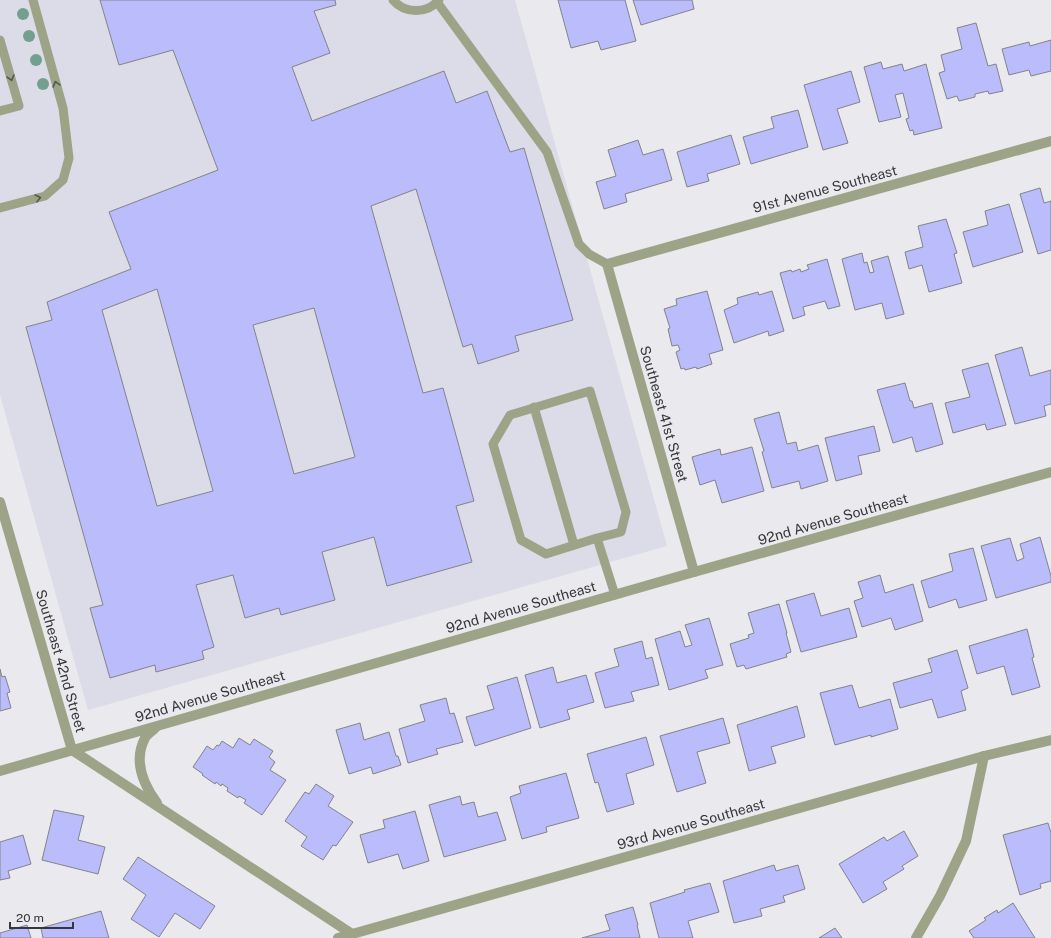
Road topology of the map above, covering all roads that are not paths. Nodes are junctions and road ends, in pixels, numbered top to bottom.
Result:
1 (32, 0) edge
2 (393, 0) edge
3 (438, 1) edge
4 (0, 40) edge
5 (0, 111) edge
6 (1051, 141) edge
7 (0, 208) edge
8 (607, 264) junction
9 (534, 407) junction
10 (1051, 472) edge
11 (0, 502) edge
12 (597, 538) junction
13 (574, 545) junction
14 (694, 572) junction
15 (615, 595) junction
16 (159, 725) junction
17 (1051, 740) edge
18 (72, 750) junction
19 (984, 756) junction
20 (0, 771) edge
21 (161, 808) junction
22 (352, 934) junction
23 (338, 938) edge
24 (916, 938) edge

7 -> 1 lane
2 - 3 lane
3 - 8 lane
4 -> 5 lane
6 - 8 street, 91st Avenue Southeast
8 - 14 street, Southeast 41st Street
9 - 12 lane
9 - 13 lane
9 - 13 lane
10 - 14 street, 92nd Avenue Southeast
11 - 18 street, Southeast 42nd Street
12 - 13 lane
12 - 15 lane
14 - 15 street, 92nd Avenue Southeast
15 - 16 street, 92nd Avenue Southeast
16 - 18 street, 92nd Avenue Southeast
16 - 21 street, Southeast 42nd Street
17 - 19 street, 93rd Avenue Southeast
18 - 20 street, 92nd Avenue Southeast
18 - 21 street, Southeast 42nd Street
19 - 22 street, 93rd Avenue Southeast
19 - 24 street
21 - 22 street, Southeast 42nd Street
22 - 23 street, 93rd Avenue Southeast

